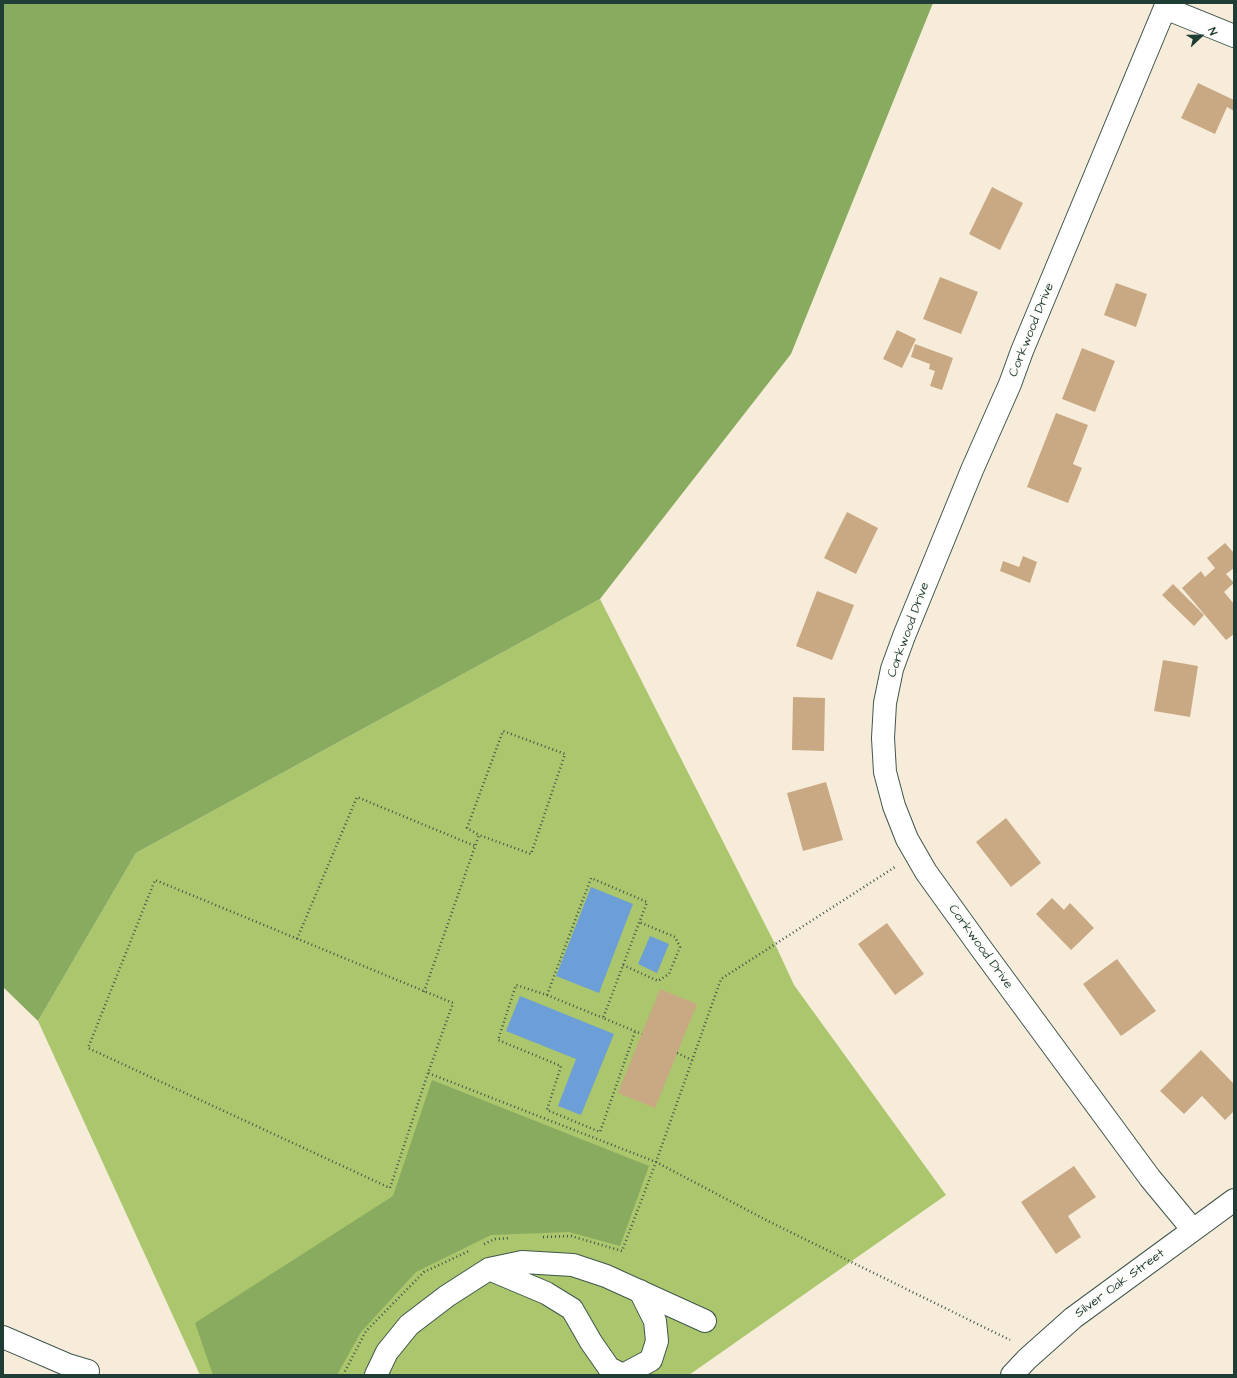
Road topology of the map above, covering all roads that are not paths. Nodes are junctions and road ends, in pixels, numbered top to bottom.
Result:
1 (1166, 5) edge
2 (1234, 36) edge
3 (1234, 1200) edge
4 (1193, 1230) junction
5 (489, 1269) junction
6 (640, 1291) junction
7 (705, 1321) dead end
8 (3, 1337) edge
9 (88, 1371) dead end
10 (376, 1375) edge
11 (1012, 1375) edge

1 - 2 street
1 - 4 street, Corkwood Drive
3 - 4 street, Silver Oak Street
4 - 11 street, Silver Oak Street
5 - 6 street
5 - 6 street
5 - 10 street
6 - 7 street
8 - 9 street

